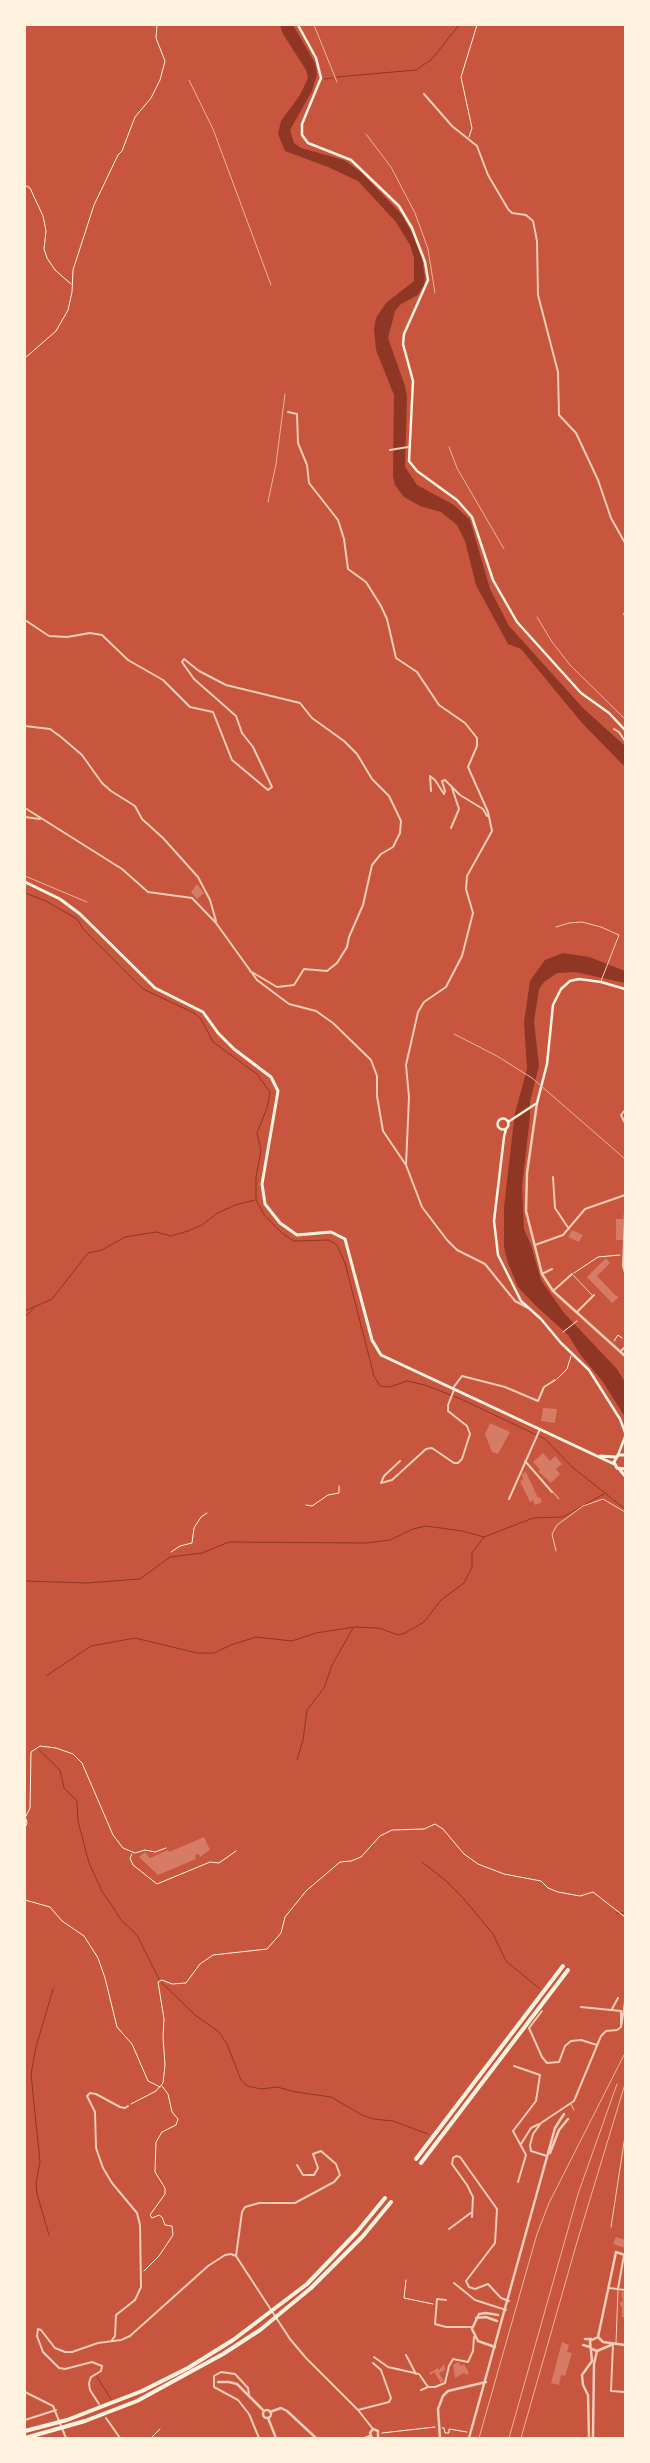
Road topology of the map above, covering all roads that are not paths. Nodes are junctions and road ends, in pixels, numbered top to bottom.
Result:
1 (298, 25) edge
2 (424, 94) dead end
3 (288, 412) dead end
4 (407, 448) junction
5 (392, 449) dead end
6 (625, 543) edge
7 (25, 620) edge
8 (25, 726) edge
9 (614, 729) dead end
10 (625, 730) edge
11 (625, 741) edge
12 (452, 788) junction
13 (431, 791) dead end
14 (25, 808) edge
15 (25, 818) edge
16 (488, 818) junction
17 (42, 819) junction
18 (451, 828) dead end
19 (25, 882) edge
20 (216, 922) junction
21 (556, 927) dead end
22 (250, 971) junction
23 (602, 980) junction
24 (625, 988) edge
25 (537, 1103) junction
26 (625, 1110) edge
27 (508, 1122) junction
28 (625, 1123) edge
29 (500, 1129) junction
30 (506, 1129) junction
31 (504, 1138) junction
32 (406, 1165) junction
33 (553, 1177) dead end
34 (625, 1195) edge
35 (625, 1211) edge
36 (569, 1229) junction
37 (535, 1245) junction
38 (552, 1269) dead end
39 (625, 1273) edge
40 (542, 1274) junction
41 (572, 1274) joint
42 (553, 1291) junction
43 (593, 1295) joint
44 (528, 1308) junction
45 (577, 1312) junction
46 (625, 1347) edge
47 (621, 1352) junction
48 (625, 1356) edge
49 (555, 1380) road end
50 (453, 1389) junction
51 (539, 1430) junction
52 (625, 1432) edge
53 (625, 1437) edge
54 (596, 1455) junction
55 (625, 1455) edge
56 (617, 1456) junction
57 (400, 1461) dead end
58 (525, 1462) junction
59 (614, 1464) junction
60 (618, 1468) junction
61 (625, 1469) edge
62 (625, 1476) edge
63 (552, 1492) joint
64 (510, 1499) dead end
65 (559, 1499) dead end
66 (625, 1512) edge
67 (556, 1551) dead end
68 (563, 1966) dead end
69 (568, 1970) dead end
70 (618, 1998) dead end
71 (625, 2002) edge
72 (581, 2007) dead end
73 (612, 2009) junction
74 (542, 2011) dead end
75 (621, 2027) junction
76 (597, 2045) junction
77 (514, 2066) dead end
78 (571, 2103) junction
79 (128, 2106) road end
80 (574, 2110) dead end
81 (564, 2114) dead end
82 (568, 2118) dead end
83 (541, 2123) junction
84 (625, 2136) edge
85 (520, 2144) junction
86 (549, 2155) junction
87 (416, 2159) dead end
88 (421, 2163) dead end
89 (296, 2165) dead end
90 (518, 2182) dead end
91 (385, 2198) dead end
92 (391, 2202) dead end
93 (472, 2212) junction
94 (472, 2217) dead end
95 (611, 2227) dead end
96 (449, 2229) dead end
97 (624, 2255) edge
98 (236, 2256) junction
99 (454, 2283) dead end
100 (609, 2288) junction
101 (618, 2289) junction
102 (625, 2290) edge
103 (446, 2300) dead end
104 (509, 2301) junction
105 (506, 2310) junction
106 (498, 2315) dead end
107 (476, 2318) junction
108 (497, 2321) dead end
109 (472, 2327) junction
110 (474, 2337) junction
111 (598, 2337) junction
112 (585, 2339) dead end
113 (112, 2340) junction
114 (591, 2340) junction
115 (603, 2342) junction
116 (614, 2344) junction
117 (583, 2345) dead end
118 (625, 2345) edge
119 (496, 2347) junction
120 (591, 2348) junction
121 (602, 2348) junction
122 (598, 2351) junction
123 (406, 2355) dead end
124 (374, 2357) dead end
125 (373, 2363) dead end
126 (416, 2374) junction
127 (218, 2382) dead end
128 (486, 2382) junction
129 (428, 2387) junction
130 (421, 2390) dead end
131 (25, 2392) edge
132 (625, 2392) edge
133 (249, 2394) junction
134 (99, 2404) dead end
135 (56, 2410) junction
136 (358, 2410) junction
137 (264, 2411) junction
138 (270, 2412) junction
139 (106, 2418) dead end
140 (268, 2418) junction
141 (25, 2420) edge
142 (373, 2429) junction
143 (25, 2431) edge
144 (371, 2437) edge
145 (378, 2437) edge
146 (25, 2438) edge
147 (66, 2438) edge
148 (120, 2438) edge
149 (180, 2438) edge
150 (188, 2438) edge
151 (259, 2438) edge
152 (276, 2438) edge
153 (316, 2438) edge
154 (365, 2438) edge
155 (440, 2438) edge
156 (469, 2438) edge
157 (591, 2438) edge

1 - 4 main road
2 - 6 street
3 - 16 street
4 - 5 street
4 - 10 main road
7 - 22 street
8 - 20 street
9 - 11 street
12 - 13 street
12 - 16 street
12 - 18 street
14 - 17 street
15 - 17 street
16 - 32 street
17 - 20 street
19 - 50 main road
20 - 22 street
21 - 23 street
22 - 32 street
23 - 24 main road
23 - 25 main road
25 - 27 main road
25 - 37 street
26 - 28 street
27 - 29 main road
27 - 30 main road
29 - 30 main road
29 - 31 main road
30 - 31 main road
31 - 44 main road
32 - 44 street
33 - 36 street
34 - 36 street
35 - 39 street
36 - 37 street
37 - 40 street
38 - 40 street
40 - 42 street
41 - 42 street
41 - 43 street
42 - 45 street
43 - 45 street
44 - 52 main road
45 - 47 street
46 - 47 street
47 - 48 street
49 - 50 street
50 - 51 main road
50 - 57 street
51 - 54 main road
51 - 58 street
53 - 56 main road
54 - 56 main road
54 - 59 main road
55 - 56 main road
56 - 59 main road
58 - 63 street
58 - 64 street
59 - 60 main road
60 - 61 main road
60 - 62 main road
63 - 65 street
66 - 67 street
68 - 87 highway
69 - 88 highway
70 - 73 street
71 - 75 street
72 - 73 street
73 - 75 street
74 - 76 street
75 - 76 street
76 - 78 street
77 - 85 street
78 - 80 street
78 - 83 street
79 - 113 street
81 - 86 street
82 - 86 street
83 - 85 street
83 - 86 street
84 - 95 street
85 - 90 street
86 - 104 street
89 - 98 street
91 - 143 highway
92 - 146 highway
93 - 94 street
93 - 96 street
93 - 104 street
97 - 100 street
97 - 101 street
98 - 113 street
98 - 136 street
99 - 105 street
100 - 101 street
100 - 111 street
101 - 102 street
101 - 116 street
103 - 109 street
104 - 105 street
105 - 119 street
106 - 107 street
107 - 108 street
107 - 109 street
109 - 110 street
110 - 119 street
110 - 129 street
111 - 114 street
111 - 115 street
112 - 114 street
113 - 134 street
114 - 120 street
115 - 116 street
115 - 121 street
116 - 118 street
116 - 121 street
116 - 132 street
117 - 120 street
119 - 128 street
120 - 122 street
120 - 157 street
121 - 122 street
122 - 157 street
123 - 126 street
124 - 126 street
125 - 136 street
126 - 129 street
127 - 133 street
128 - 155 street
128 - 156 street
129 - 130 street
131 - 135 street
133 - 137 street
133 - 151 street
135 - 141 street
135 - 147 street
136 - 142 street
137 - 138 street
137 - 140 street
138 - 140 street
138 - 153 street
139 - 148 street
140 - 152 street
142 - 144 street
142 - 145 street
144 - 154 street
149 - 150 street

